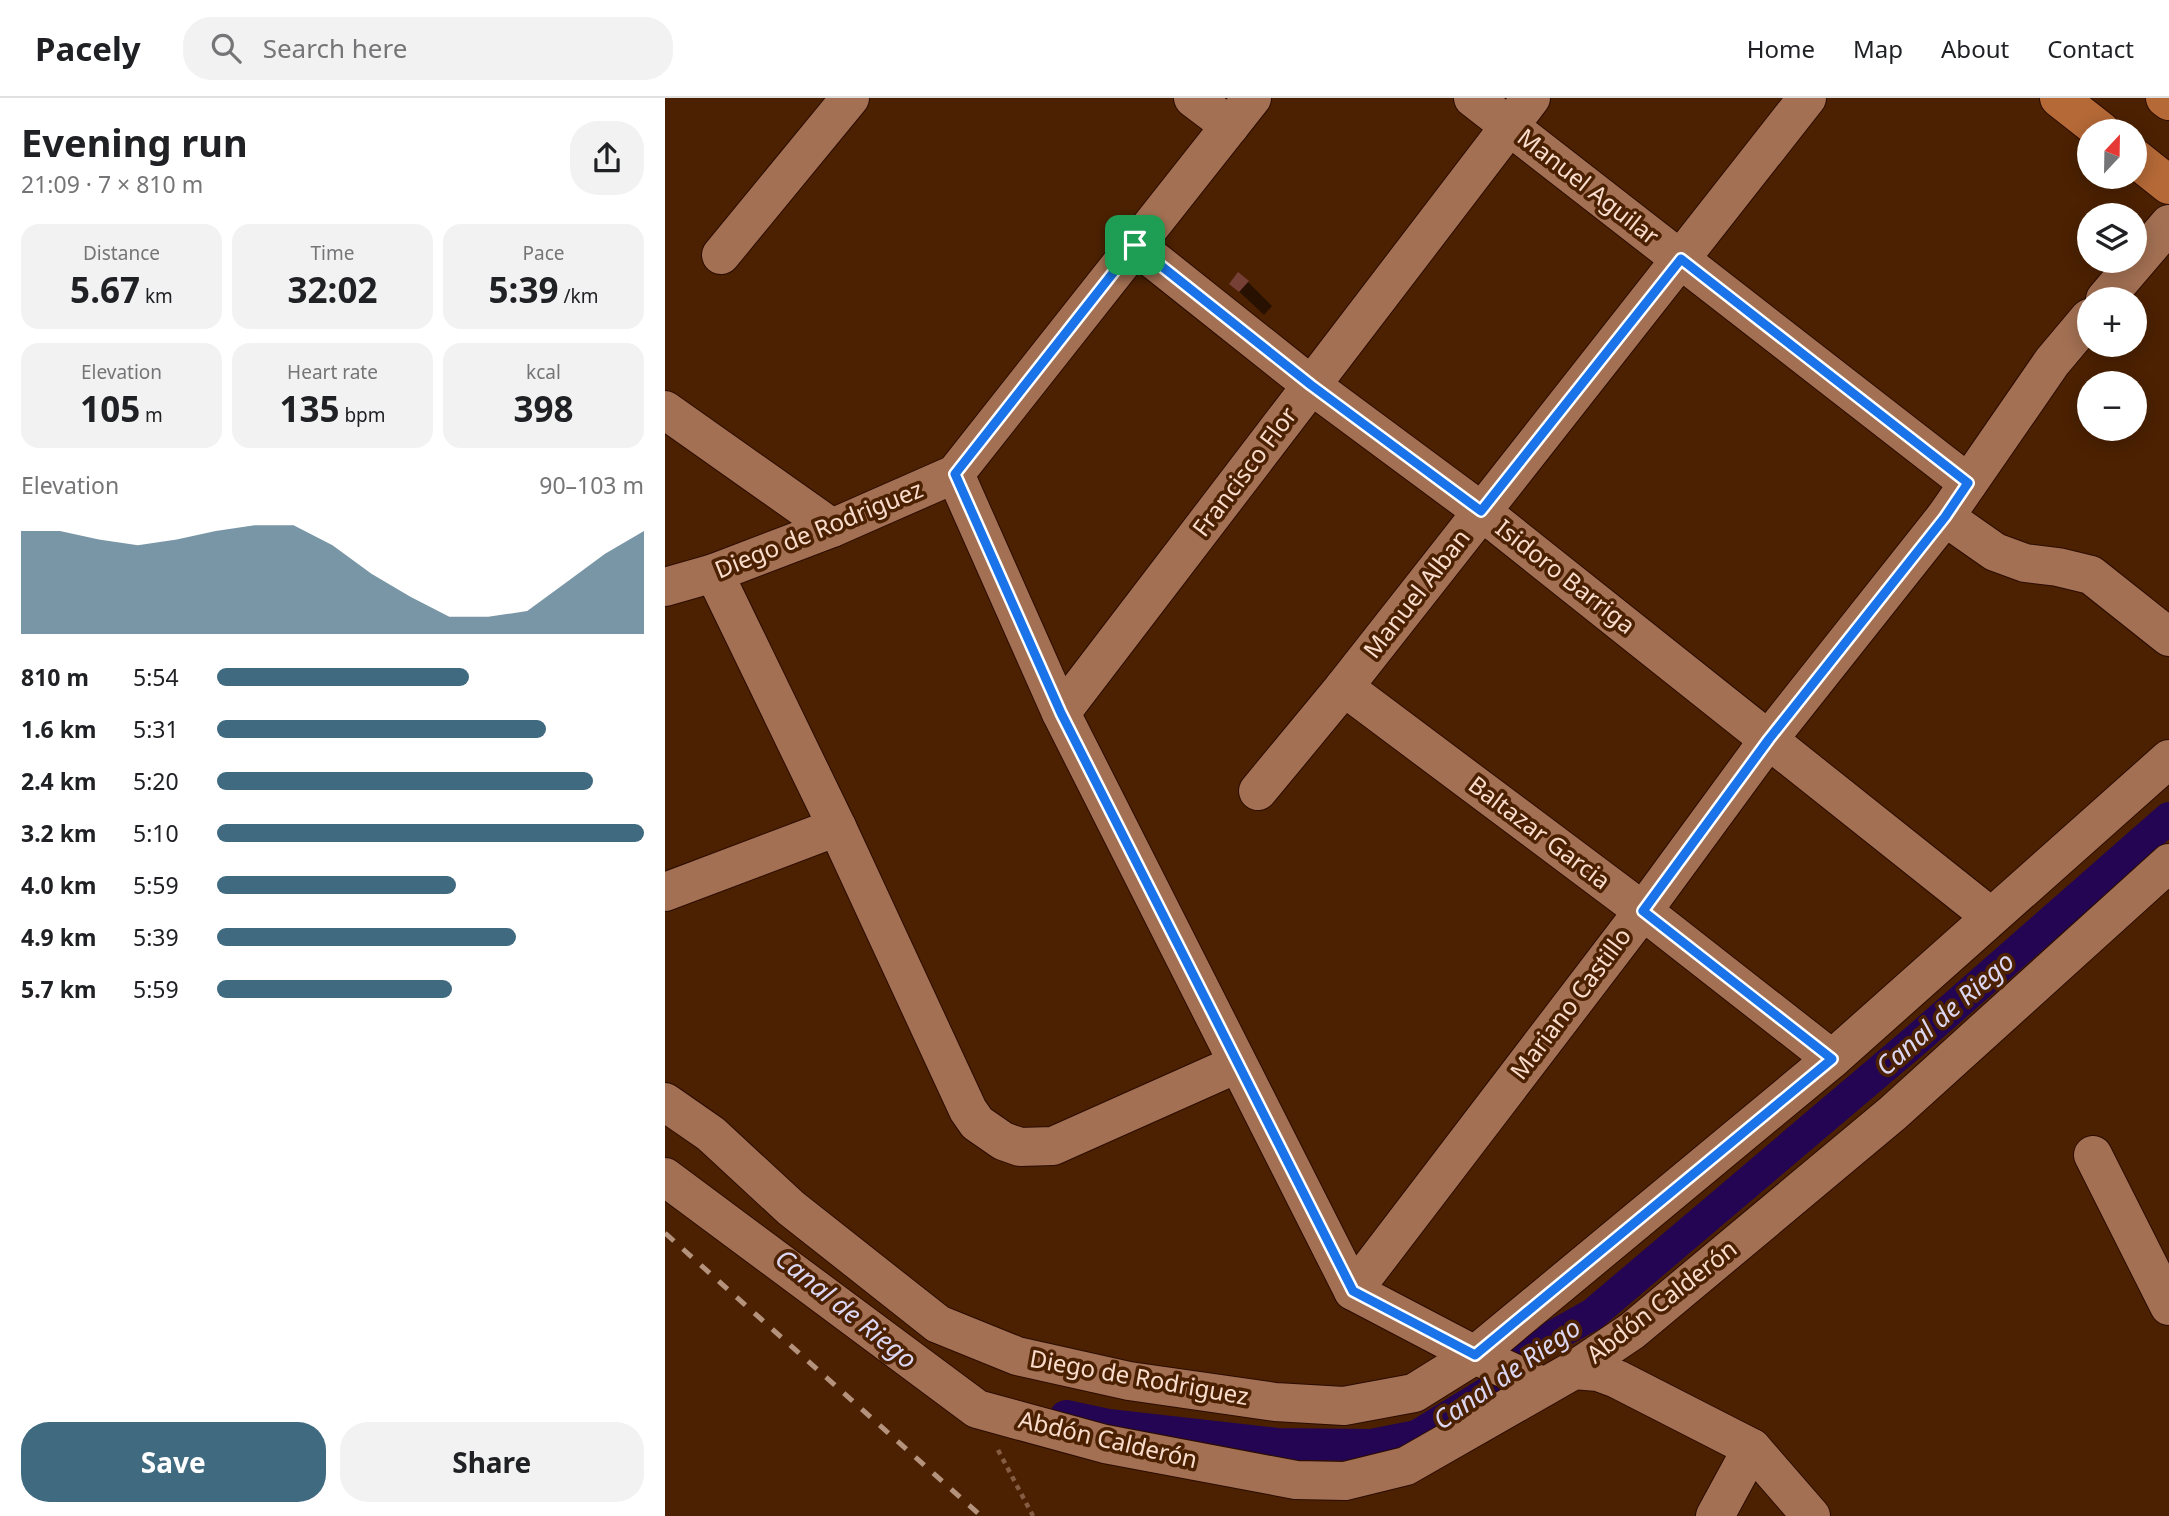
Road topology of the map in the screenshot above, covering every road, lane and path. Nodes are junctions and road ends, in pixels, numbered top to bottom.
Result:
1 (851, 98) edge
2 (1193, 98) edge
3 (1473, 98) edge
4 (1807, 98) edge
5 (2059, 98) edge
6 (2165, 98) edge
7 (2169, 102) edge
8 (1241, 112) edge
9 (1520, 112) edge
10 (2086, 119) edge
11 (2147, 168) edge
12 (2169, 185) edge
13 (2169, 224) edge
14 (1135, 245) junction
15 (721, 255) dead end
16 (1681, 259) junction
17 (2115, 287) edge
18 (2077, 332) edge
19 (1311, 385) junction
20 (665, 410) edge
21 (955, 474) junction
22 (1968, 483) junction
23 (1481, 511) junction
24 (1945, 517) junction
25 (832, 528) junction
26 (714, 573) junction
27 (665, 587) edge
28 (2169, 637) edge
29 (1345, 687) junction
30 (1061, 713) junction
31 (1769, 739) junction
32 (2169, 759) edge
33 (1258, 791) dead end
34 (837, 827) junction
35 (2169, 863) edge
36 (665, 892) edge
37 (1643, 911) junction
38 (1990, 916) junction
39 (1832, 1059) junction
40 (1237, 1064) junction
41 (665, 1102) edge
42 (2093, 1155) dead end
43 (665, 1177) edge
44 (1353, 1291) junction
45 (2169, 1306) edge
46 (1481, 1357) junction
47 (1551, 1380) junction
48 (977, 1409) junction
49 (1752, 1448) junction
50 (1033, 1516) edge
51 (1715, 1516) edge
52 (1811, 1516) edge

1 - 15 street
2 - 8 street
3 - 9 street, Manuel Aguilar
4 - 16 street, Manuel Alban
5 - 10 main road
6 - 7 main road
8 - 14 street, Diego de Rodriguez
9 - 16 street, Manuel Aguilar
9 - 19 street, Francisco Flor
11 - 12 main road
13 - 17 street
14 - 19 street, Isidoro Barriga
14 - 21 street, Diego de Rodriguez
16 - 22 street, Manuel Aguilar
16 - 23 street, Manuel Alban
18 - 22 street, Mariano Castillo
19 - 23 street, Isidoro Barriga
19 - 30 street, Francisco Flor
20 - 25 street
21 - 25 street, Diego de Rodriguez
21 - 30 street
22 - 24 street, Mariano Castillo
23 - 29 street, Manuel Alban
23 - 31 street, Isidoro Barriga
24 - 28 street
24 - 31 street, Mariano Castillo
25 - 26 street, Diego de Rodriguez
26 - 27 street, Diego de Rodriguez
26 - 34 street
29 - 33 street, Manuel Alban
29 - 37 street, Baltazar Garcia
30 - 40 street
31 - 37 street, Mariano Castillo
31 - 38 street, Isidoro Barriga
32 - 38 street, Diego de Rodriguez
34 - 36 street
34 - 40 street
35 - 47 street, Abdón Calderón
37 - 39 street, Baltazar Garcia
37 - 44 street, Mariano Castillo
38 - 39 street, Diego de Rodriguez
39 - 46 street, Diego de Rodriguez
40 - 44 street
41 - 46 street, Diego de Rodriguez
42 - 45 street
43 - 48 street, Abdón Calderón
44 - 46 street
46 - 47 street
47 - 48 street, Abdón Calderón
47 - 49 street
48 - 50 path
49 - 51 street
49 - 52 street

